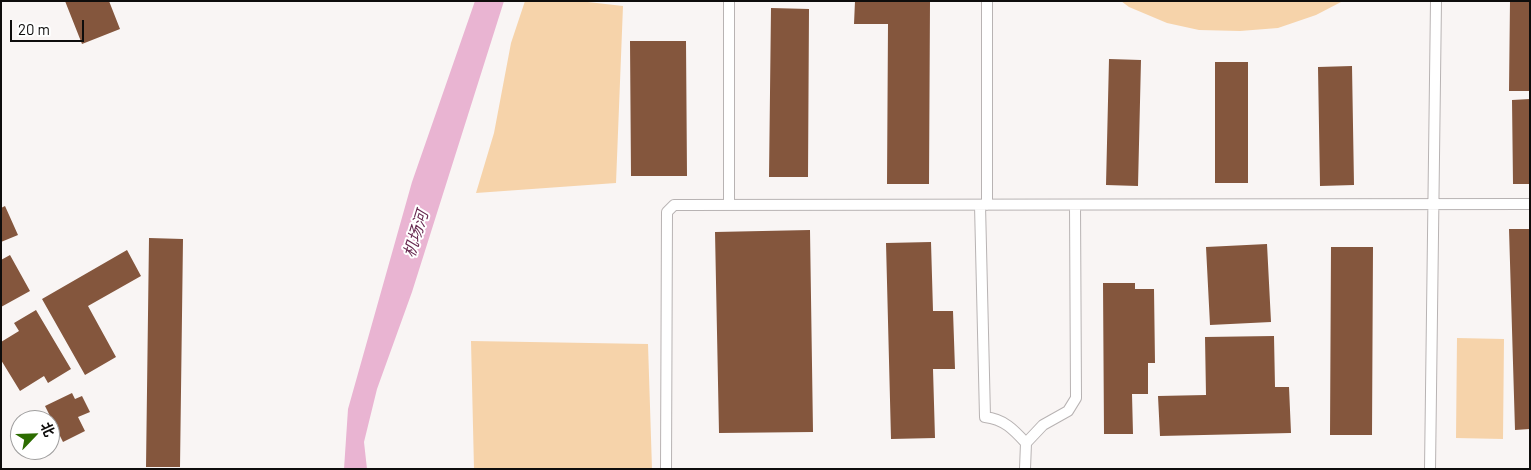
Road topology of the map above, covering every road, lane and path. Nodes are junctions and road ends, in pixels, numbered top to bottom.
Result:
1 (729, 1) edge
2 (988, 1) edge
3 (1436, 1) edge
4 (1434, 204) junction
5 (1530, 204) edge
6 (729, 205) junction
7 (984, 205) junction
8 (1075, 205) junction
9 (1026, 443) junction
10 (666, 469) edge
11 (1025, 469) edge
12 (1430, 469) edge

1 - 6 lane
2 - 7 lane
3 - 4 lane
4 - 5 lane
4 - 8 lane
4 - 12 lane
6 - 7 lane
6 - 10 lane
7 - 8 lane
7 - 9 lane
8 - 9 lane
9 - 11 lane

